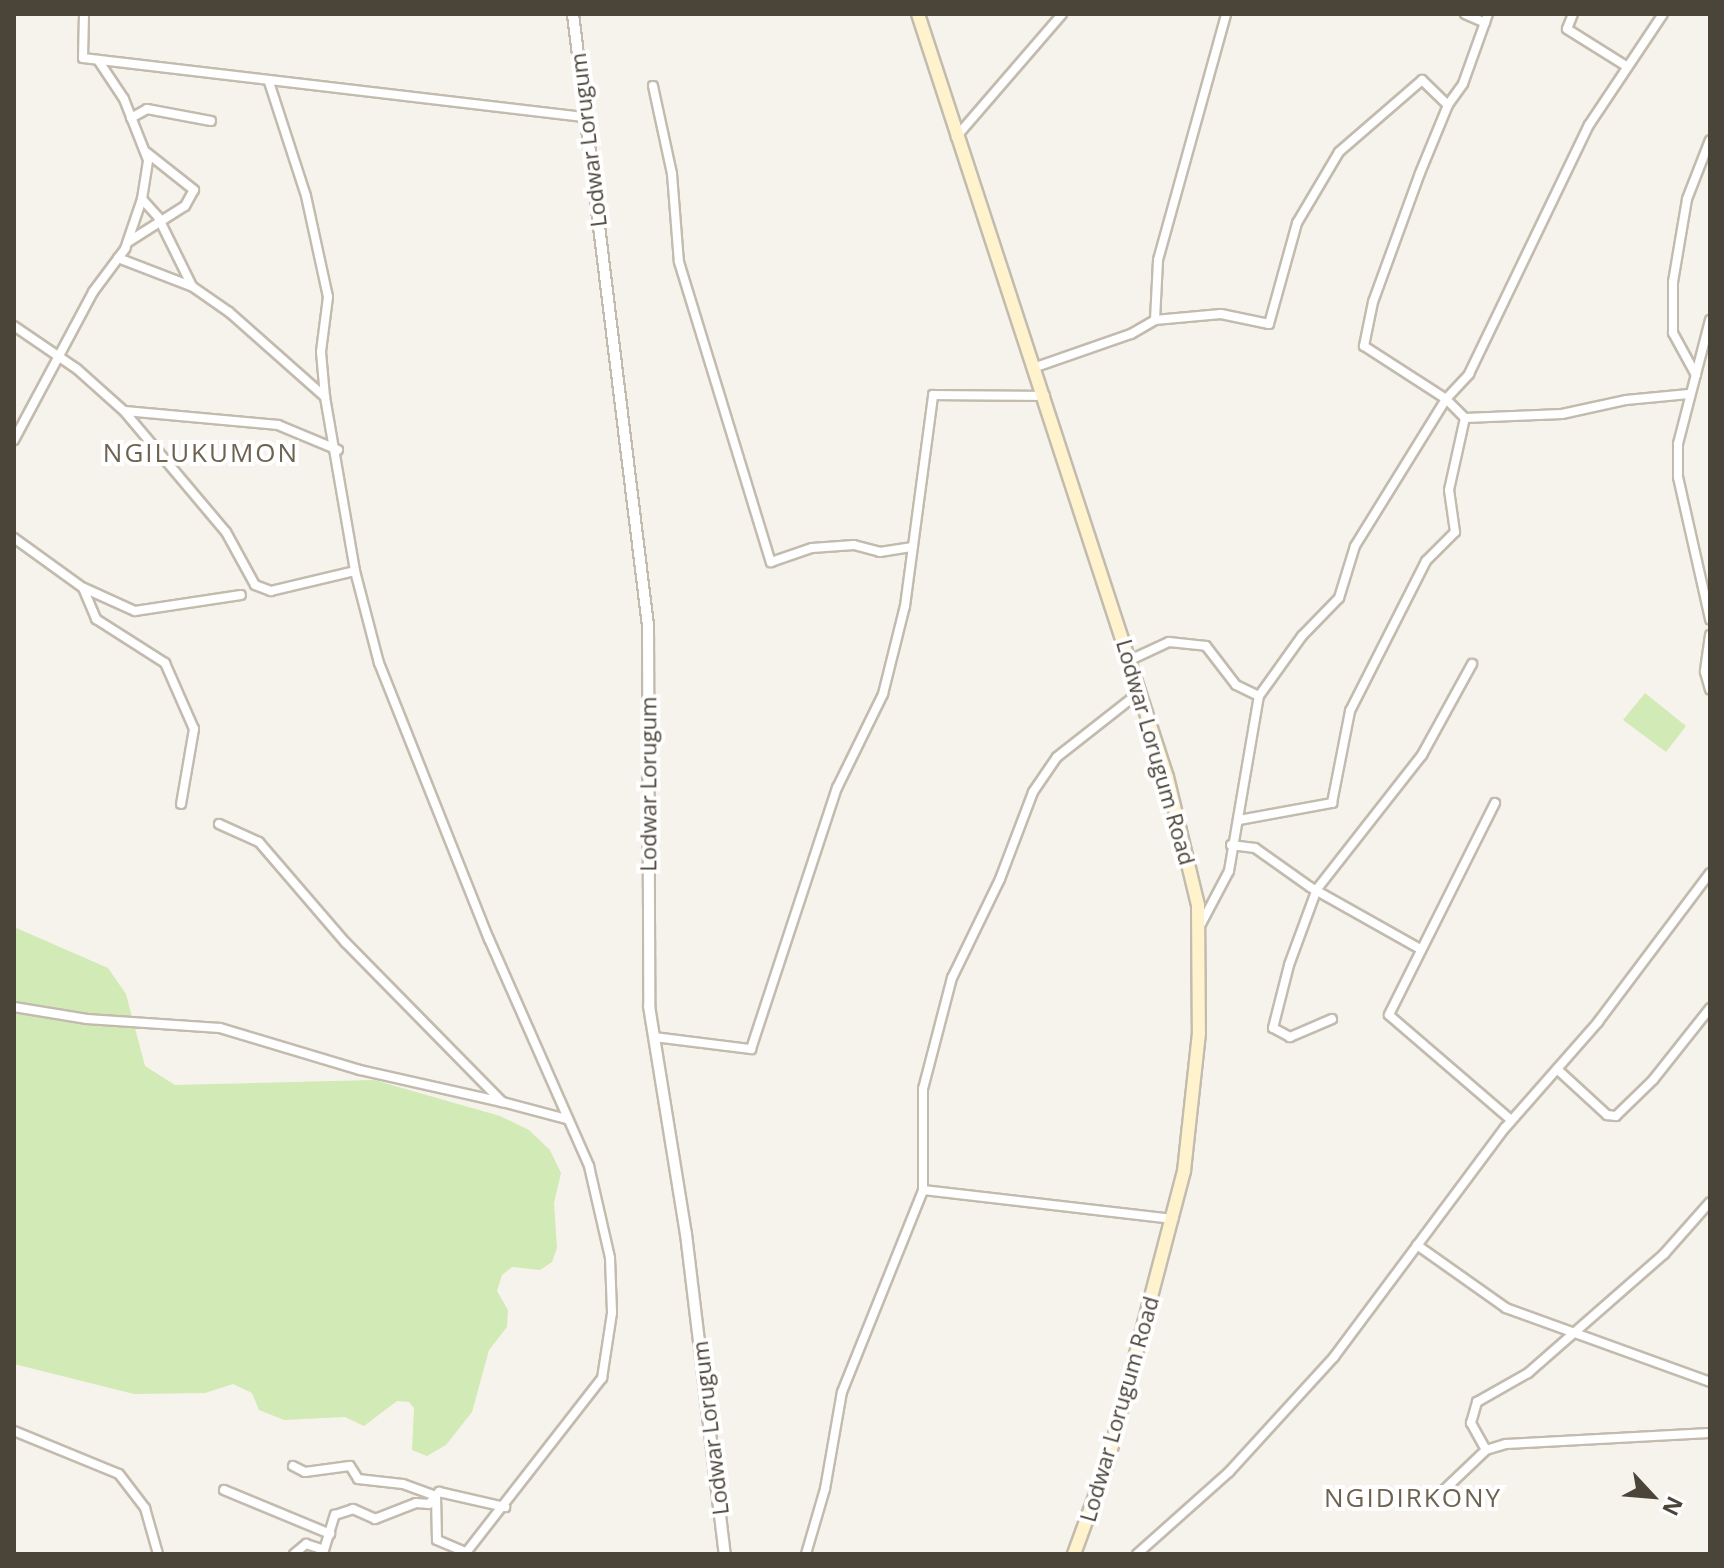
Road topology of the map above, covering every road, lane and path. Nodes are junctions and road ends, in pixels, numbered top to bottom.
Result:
1 (84, 14) edge
2 (573, 14) edge
3 (918, 14) edge
4 (1062, 14) edge
5 (1226, 14) edge
6 (1465, 14) edge
7 (1573, 14) edge
8 (1663, 14) edge
9 (1486, 18) edge
10 (98, 60) junction
11 (1626, 66) junction
12 (269, 82) junction
13 (653, 86) dead end
14 (1448, 105) junction
15 (584, 117) junction
16 (131, 118) junction
17 (211, 121) dead end
18 (956, 137) junction
19 (1710, 140) edge
20 (145, 151) junction
21 (142, 199) junction
22 (160, 222) junction
23 (127, 242) junction
24 (118, 258) junction
25 (193, 287) junction
26 (1155, 320) junction
27 (1710, 320) edge
28 (14, 326) edge
29 (61, 357) junction
30 (1036, 367) junction
31 (1696, 377) junction
32 (1689, 394) junction
33 (1046, 396) junction
34 (325, 397) junction
35 (1446, 399) junction
36 (124, 411) junction
37 (1465, 418) junction
38 (14, 440) edge
39 (338, 450) junction
40 (14, 538) edge
41 (913, 547) junction
42 (355, 571) junction
43 (83, 588) junction
44 (1708, 592) edge
45 (241, 595) dead end
46 (1710, 619) edge
47 (1710, 635) edge
48 (1130, 660) junction
49 (1472, 664) dead end
50 (1710, 689) edge
51 (1140, 692) junction
52 (1259, 696) junction
53 (1495, 803) dead end
54 (181, 804) dead end
55 (1239, 820) junction
56 (219, 824) dead end
57 (1231, 845) junction
58 (1710, 873) edge
59 (1317, 889) junction
60 (1200, 927) junction
61 (1420, 949) junction
62 (14, 1007) edge
63 (1710, 1008) edge
64 (1332, 1019) dead end
65 (654, 1037) junction
66 (1557, 1069) junction
67 (502, 1102) junction
68 (567, 1119) junction
69 (1511, 1120) junction
70 (923, 1190) junction
71 (1710, 1202) edge
72 (1173, 1219) junction
73 (1417, 1245) junction
74 (1572, 1331) junction
75 (1710, 1382) edge
76 (14, 1431) edge
77 (1710, 1433) edge
78 (1486, 1450) junction
79 (293, 1466) dead end
80 (224, 1490) dead end
81 (1444, 1490) dead end
82 (436, 1496) junction
83 (505, 1507) junction
84 (330, 1534) junction
85 (466, 1553) edge
86 (158, 1554) edge
87 (294, 1554) edge
88 (725, 1554) edge
89 (806, 1554) edge
90 (1074, 1554) edge
91 (1137, 1554) edge

1 - 10 street
2 - 15 street, Lodwar Lorugum
3 - 18 main road, Lodwar Lorugum Road
4 - 18 street
5 - 26 street
6 - 9 street
7 - 11 street
8 - 11 street
9 - 14 street
10 - 12 street
10 - 16 street
11 - 35 street
12 - 15 street
12 - 34 street
13 - 41 street
14 - 26 street
14 - 35 street
15 - 65 street, Lodwar Lorugum
16 - 17 street
16 - 20 street
18 - 30 main road, Lodwar Lorugum Road
19 - 31 street
20 - 21 street
20 - 22 street
21 - 22 street
21 - 23 street
22 - 23 street
22 - 25 street
23 - 24 street
24 - 25 street
24 - 29 street
25 - 34 street
26 - 30 street
27 - 31 street
28 - 29 street
29 - 36 street
29 - 38 street
30 - 33 main road, Lodwar Lorugum Road
31 - 32 street
32 - 37 street
32 - 44 street
33 - 41 street
33 - 48 main road, Lodwar Lorugum Road
34 - 39 street
35 - 37 street
35 - 52 street
36 - 39 street
36 - 42 street
37 - 55 street
39 - 42 street
40 - 43 street
41 - 65 street
42 - 68 street
43 - 45 street
43 - 54 street
44 - 46 street
47 - 50 street
48 - 51 main road, Lodwar Lorugum Road
48 - 52 street
49 - 59 street
51 - 60 main road, Lodwar Lorugum Road
51 - 70 street
52 - 55 street
53 - 61 street
55 - 57 street
56 - 67 street
57 - 59 street
57 - 60 street
58 - 66 street
59 - 61 street
59 - 64 street
60 - 72 main road, Lodwar Lorugum Road
61 - 69 street
62 - 67 street
63 - 66 street
65 - 88 street, Lodwar Lorugum
66 - 69 street
67 - 68 street
68 - 83 street
69 - 73 street
70 - 72 street
70 - 89 street
71 - 74 street
72 - 90 main road, Lodwar Lorugum Road
73 - 74 street
73 - 91 street
74 - 75 street
74 - 78 street
76 - 86 street
77 - 78 street
78 - 81 street
79 - 82 street
80 - 84 street
82 - 83 street
82 - 84 street
82 - 85 street
83 - 85 street
84 - 87 street

